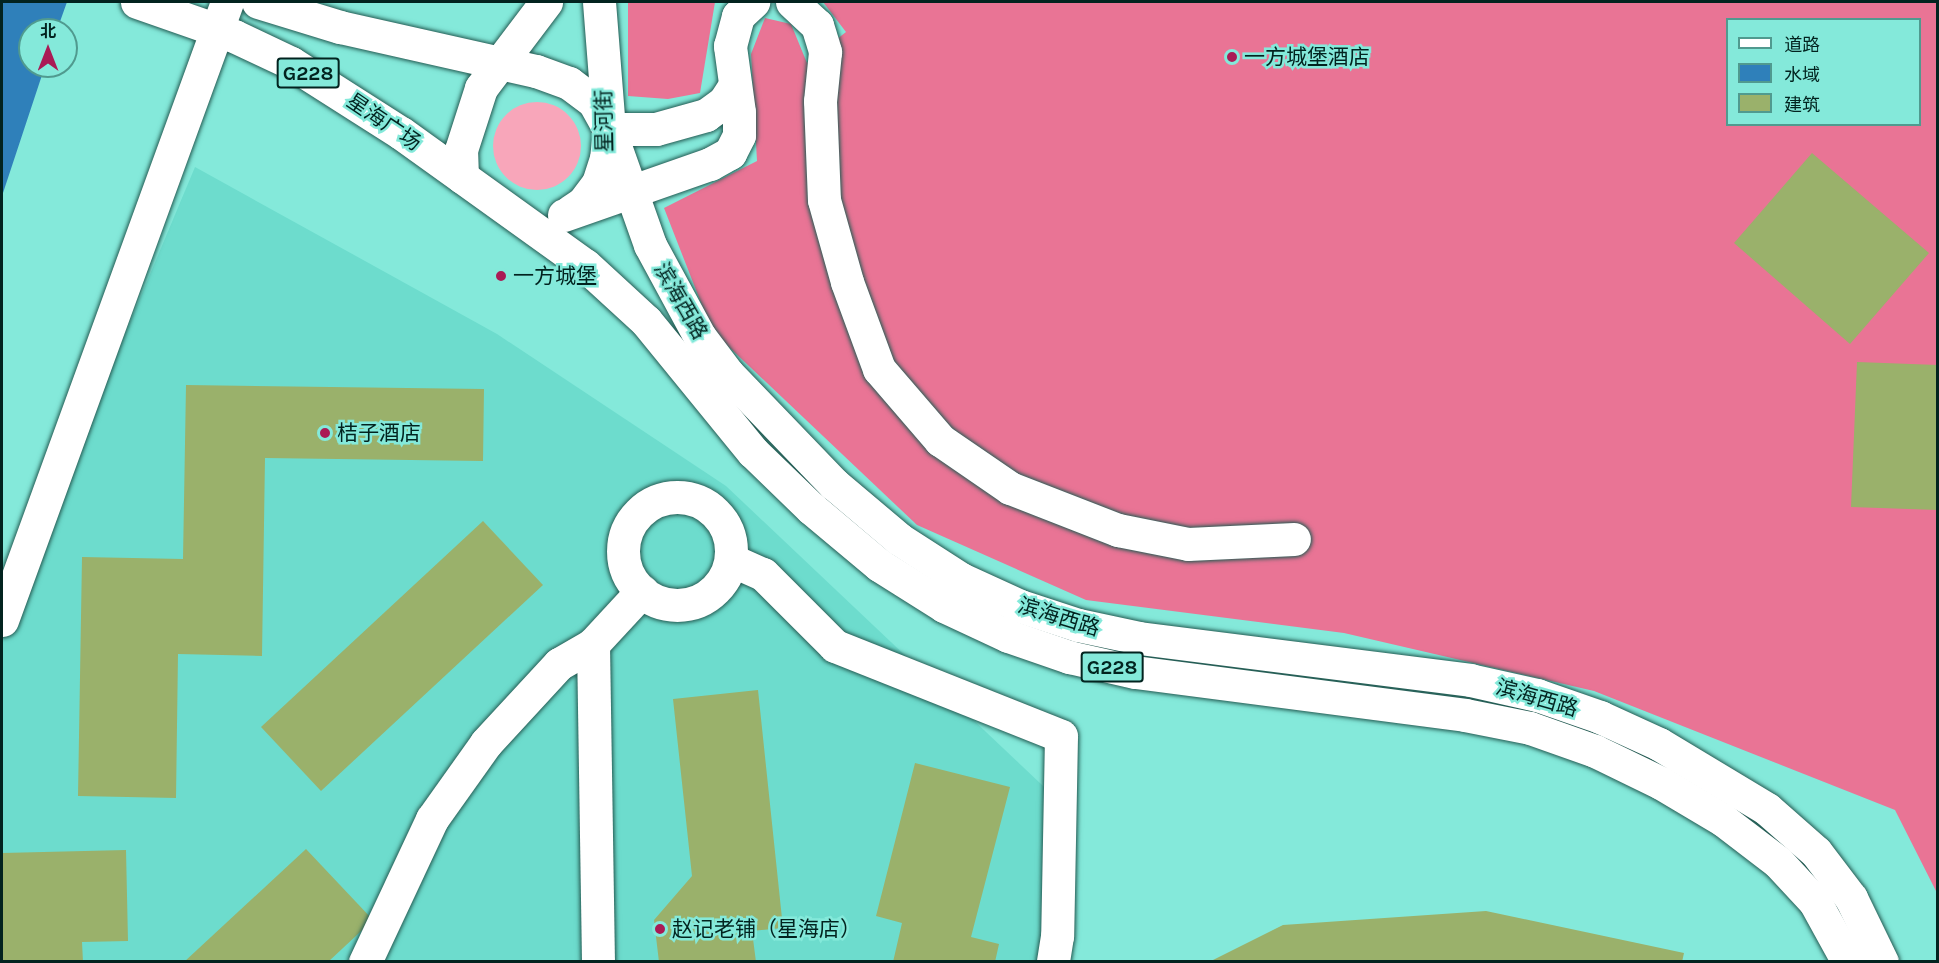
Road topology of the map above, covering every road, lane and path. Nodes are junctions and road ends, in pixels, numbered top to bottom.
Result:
1 (258, 2) edge
2 (546, 2) edge
3 (599, 2) edge
4 (753, 2) edge
5 (792, 2) edge
6 (146, 3) edge
7 (222, 15) edge
8 (497, 64) junction
9 (735, 85) junction
10 (609, 129) junction
11 (462, 177) junction
12 (631, 191) junction
13 (564, 215) junction
14 (519, 218) junction
15 (1294, 539) dead end
16 (732, 560) junction
17 (642, 591) junction
18 (2, 620) edge
19 (593, 644) junction
20 (365, 962) edge
21 (598, 962) edge
22 (1053, 962) edge
23 (1848, 962) edge
24 (1882, 962) edge

1 - 8 main road, G228
2 - 8 main road
3 - 10 main road, 星河街
4 - 9 main road
5 - 15 main road
6 - 7 main road, 星海广场 / G228
7 - 11 main road, 星海广场 / G228
7 - 18 main road
8 - 10 main road, 滨海西路 / G228
8 - 11 main road
9 - 10 main road
9 - 12 main road
10 - 12 main road, 滨海西路 / G228
10 - 13 main road, 星河街
11 - 14 main road, 滨海西路 / G228
12 - 13 main road
12 - 24 main road, 滨海西路 / G228
13 - 14 main road
14 - 23 main road, 滨海西路 / G228
16 - 17 main road
16 - 17 main road
16 - 22 main road
17 - 19 main road
19 - 20 main road
19 - 21 main road

